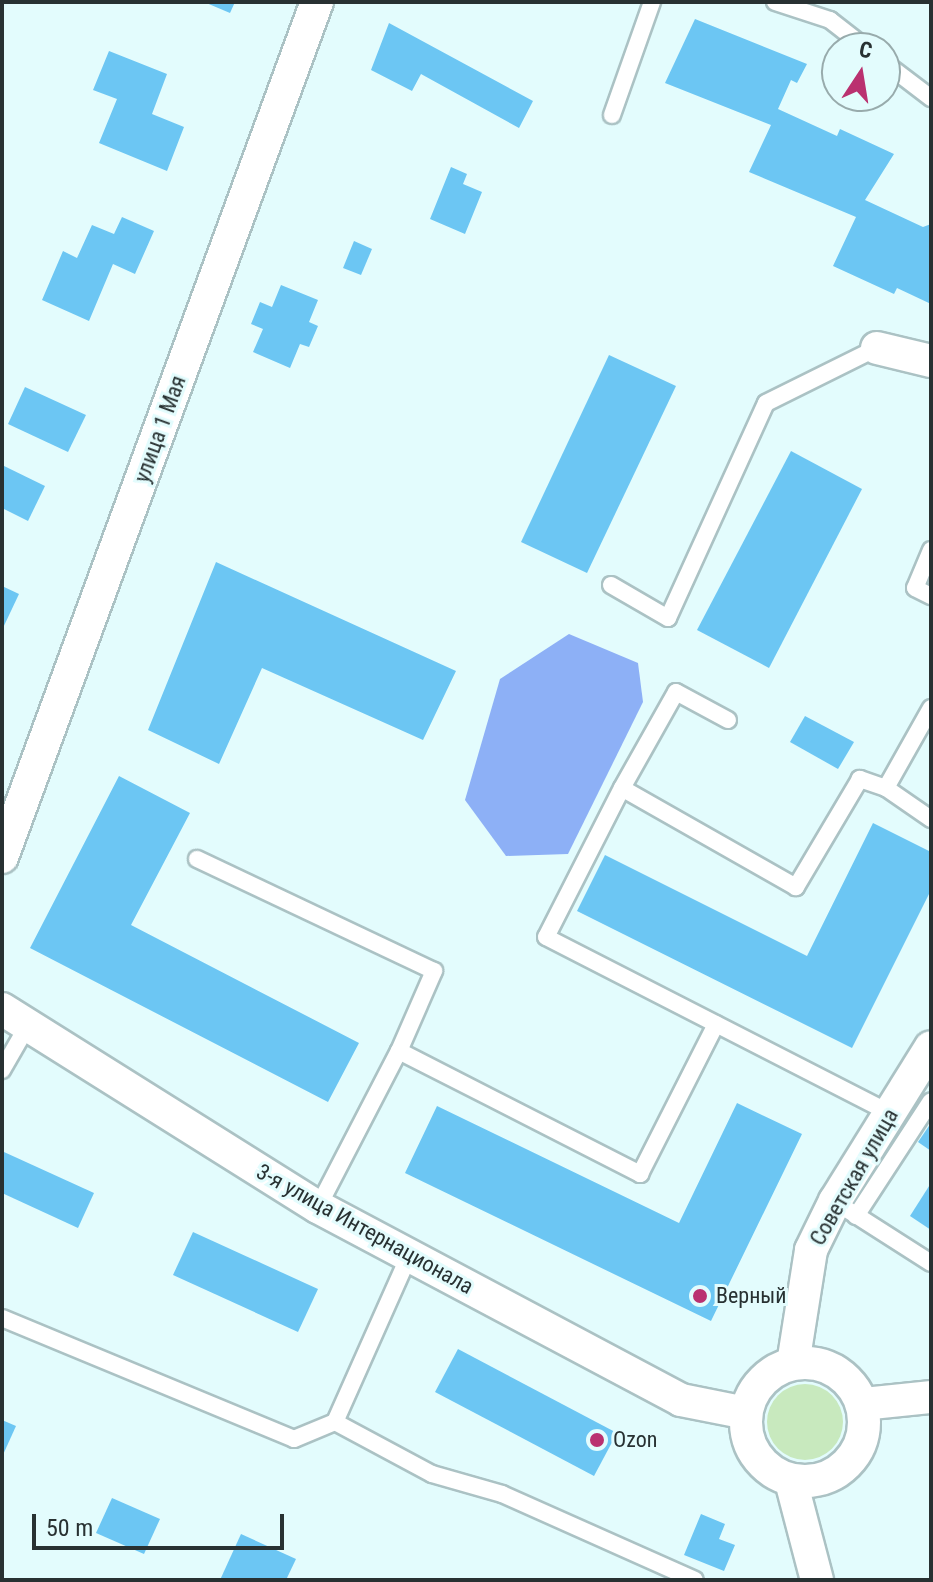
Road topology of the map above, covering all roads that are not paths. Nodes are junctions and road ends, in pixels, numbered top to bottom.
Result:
1 (317, 2) edge
2 (652, 2) edge
3 (775, 2) edge
4 (845, 32) edge
5 (901, 75) edge
6 (931, 98) edge
7 (612, 115) dead end
8 (877, 348) joint
9 (931, 361) edge
10 (931, 550) edge
11 (611, 585) dead end
12 (931, 596) edge
13 (931, 708) edge
14 (728, 720) dead end
15 (622, 788) junction
16 (886, 788) junction
17 (931, 819) edge
18 (2, 857) edge
19 (197, 859) dead end
20 (15, 1017) edge
21 (716, 1024) junction
22 (931, 1047) edge
23 (399, 1051) junction
24 (2, 1070) edge
25 (931, 1101) edge
26 (890, 1113) junction
27 (318, 1207) junction
28 (846, 1208) junction
29 (409, 1256) junction
30 (931, 1263) edge
31 (2, 1318) edge
32 (793, 1364) junction
33 (931, 1397) edge
34 (863, 1404) junction
35 (746, 1413) junction
36 (335, 1422) junction
37 (791, 1481) junction
38 (695, 1580) edge
39 (817, 1580) edge

1 - 18 street, улица 1 Мая
2 - 7 lane
3 - 4 lane
5 - 6 lane
8 - 9 street
8 - 11 lane
10 - 12 lane
13 - 16 lane
14 - 15 lane
15 - 16 lane
15 - 21 lane
16 - 17 lane
19 - 23 lane
20 - 24 lane
20 - 27 street, 3-я улица Интернационала
21 - 23 lane
21 - 26 lane
22 - 26 street, Советская улица
23 - 27 lane
25 - 28 lane
26 - 28 street, Советская улица
27 - 29 street, 3-я улица Интернационала
28 - 30 lane
28 - 32 street, Советская улица
29 - 35 street, 3-я улица Интернационала
29 - 36 lane
31 - 36 lane
32 - 34 street
32 - 35 street
33 - 34 street
34 - 37 street
35 - 37 street
36 - 38 lane
37 - 39 street

